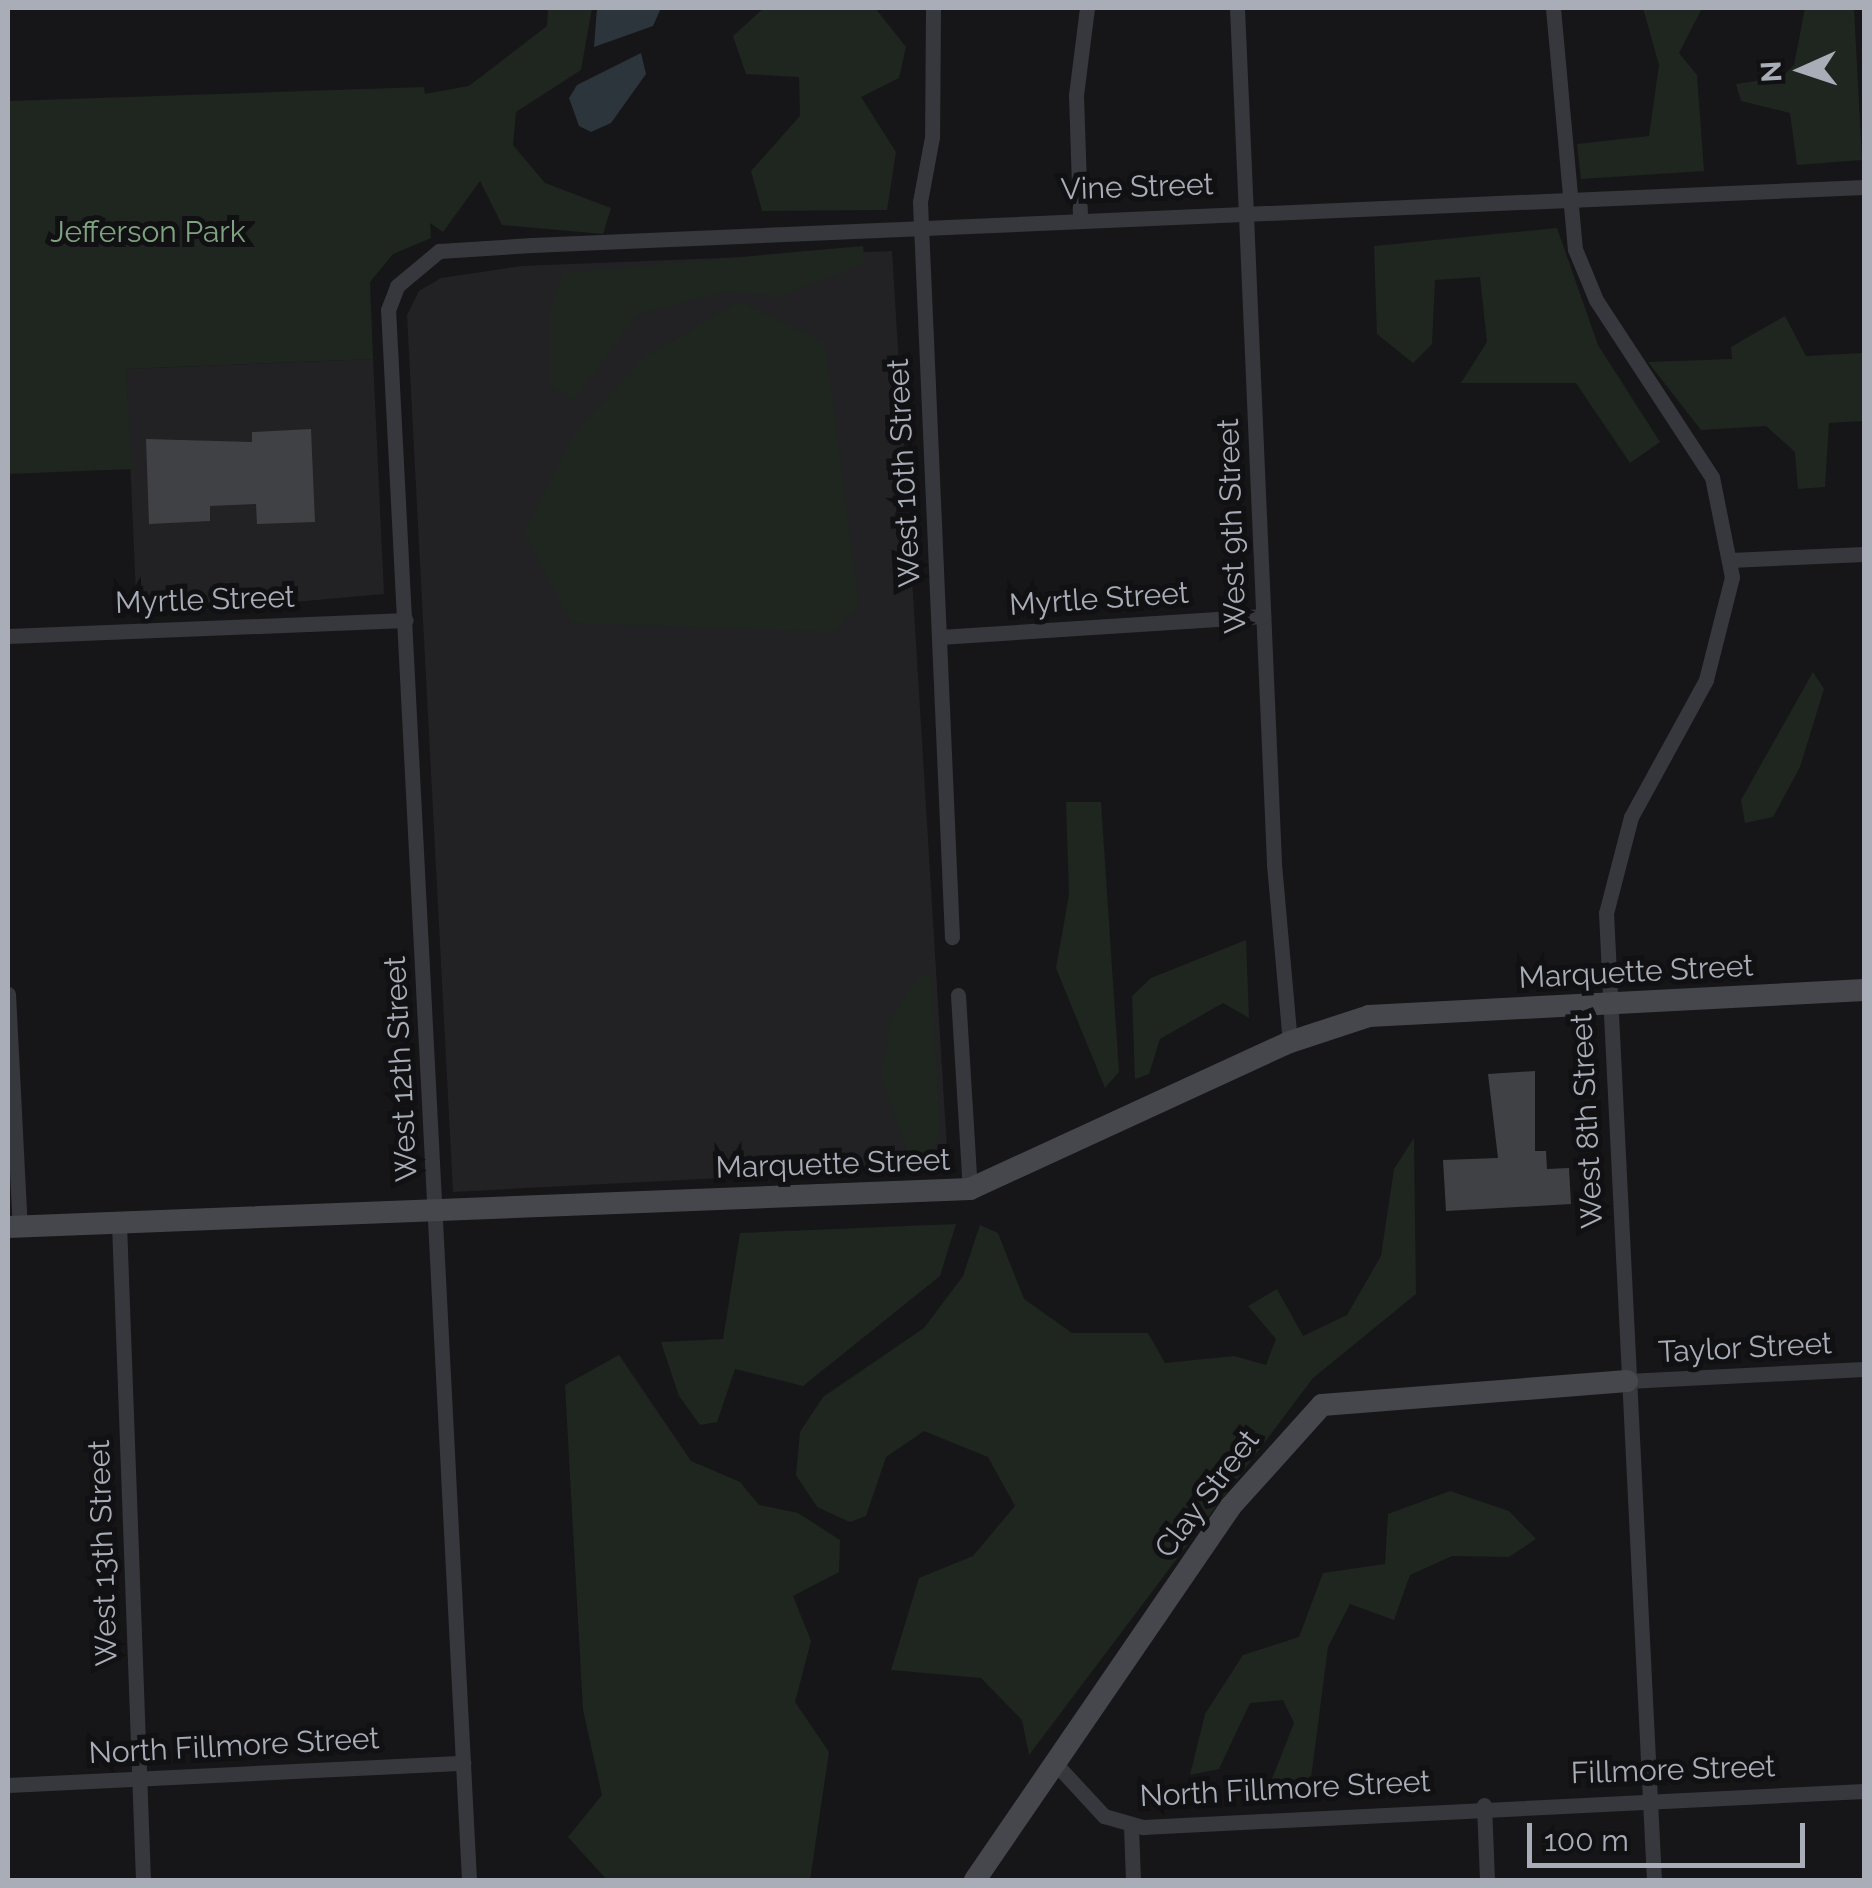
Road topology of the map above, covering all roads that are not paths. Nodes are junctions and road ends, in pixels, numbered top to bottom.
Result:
1 (933, 8) edge
2 (1087, 8) edge
3 (1238, 8) edge
4 (1553, 8) edge
5 (1864, 187) edge
6 (1564, 199) junction
7 (1247, 210) junction
8 (1080, 216) junction
9 (920, 224) junction
10 (416, 264) joint
11 (1864, 554) edge
12 (1730, 560) junction
13 (1263, 616) junction
14 (406, 620) junction
15 (8, 636) edge
16 (938, 637) junction
17 (952, 937) dead end
18 (1864, 990) edge
19 (8, 994) edge
20 (958, 995) dead end
21 (1609, 1004) junction
22 (1290, 1042) junction
23 (970, 1189) junction
24 (436, 1210) junction
25 (119, 1223) junction
26 (14, 1227) edge
27 (1864, 1370) edge
28 (1627, 1381) junction
29 (1054, 1762) junction
30 (463, 1763) junction
31 (139, 1778) junction
32 (8, 1784) edge
33 (1864, 1791) edge
34 (1648, 1797) junction
35 (1484, 1805) junction
36 (1131, 1826) junction
37 (144, 1880) edge
38 (469, 1880) edge
39 (975, 1880) edge
40 (1133, 1880) edge
41 (1487, 1880) edge
42 (1654, 1880) edge

1 - 9 street, West 10th Street
2 - 8 street
3 - 7 street, West 9th Street
4 - 6 street, West 8th Street
5 - 6 street, Vine Street
6 - 7 street, Vine Street
6 - 12 street, West 8th Street
7 - 8 street, Vine Street
7 - 13 street, West 9th Street
8 - 9 street, Vine Street
9 - 10 street, Vine Street
9 - 16 street, West 10th Street
10 - 14 street, West 12th Street
11 - 12 street
12 - 21 street, West 8th Street
13 - 16 street, Myrtle Street
13 - 22 street, West 9th Street
14 - 15 street, Myrtle Street
14 - 24 street, West 12th Street
16 - 17 street, West 10th Street
18 - 21 street, Marquette Street
19 - 26 street
20 - 23 street
21 - 22 street, Marquette Street
21 - 28 street, West 8th Street
22 - 23 street, Marquette Street
23 - 24 street, Marquette Street
24 - 25 street, Marquette Street
24 - 30 street, West 12th Street
25 - 26 street, Marquette Street
25 - 31 street, West 13th Street
27 - 28 street, Taylor Street
28 - 29 street, Clay Street
28 - 34 street, West 8th Street
29 - 36 street, North Fillmore Street
29 - 39 street, Clay Street
30 - 31 street, North Fillmore Street
30 - 38 street, West 12th Street
31 - 32 street, North Fillmore Street
31 - 37 street, West 13th Street
33 - 34 street, Fillmore Street
34 - 35 street, Fillmore Street
34 - 42 street, West 8th Street
35 - 36 street, North Fillmore Street
35 - 41 street
36 - 40 street

